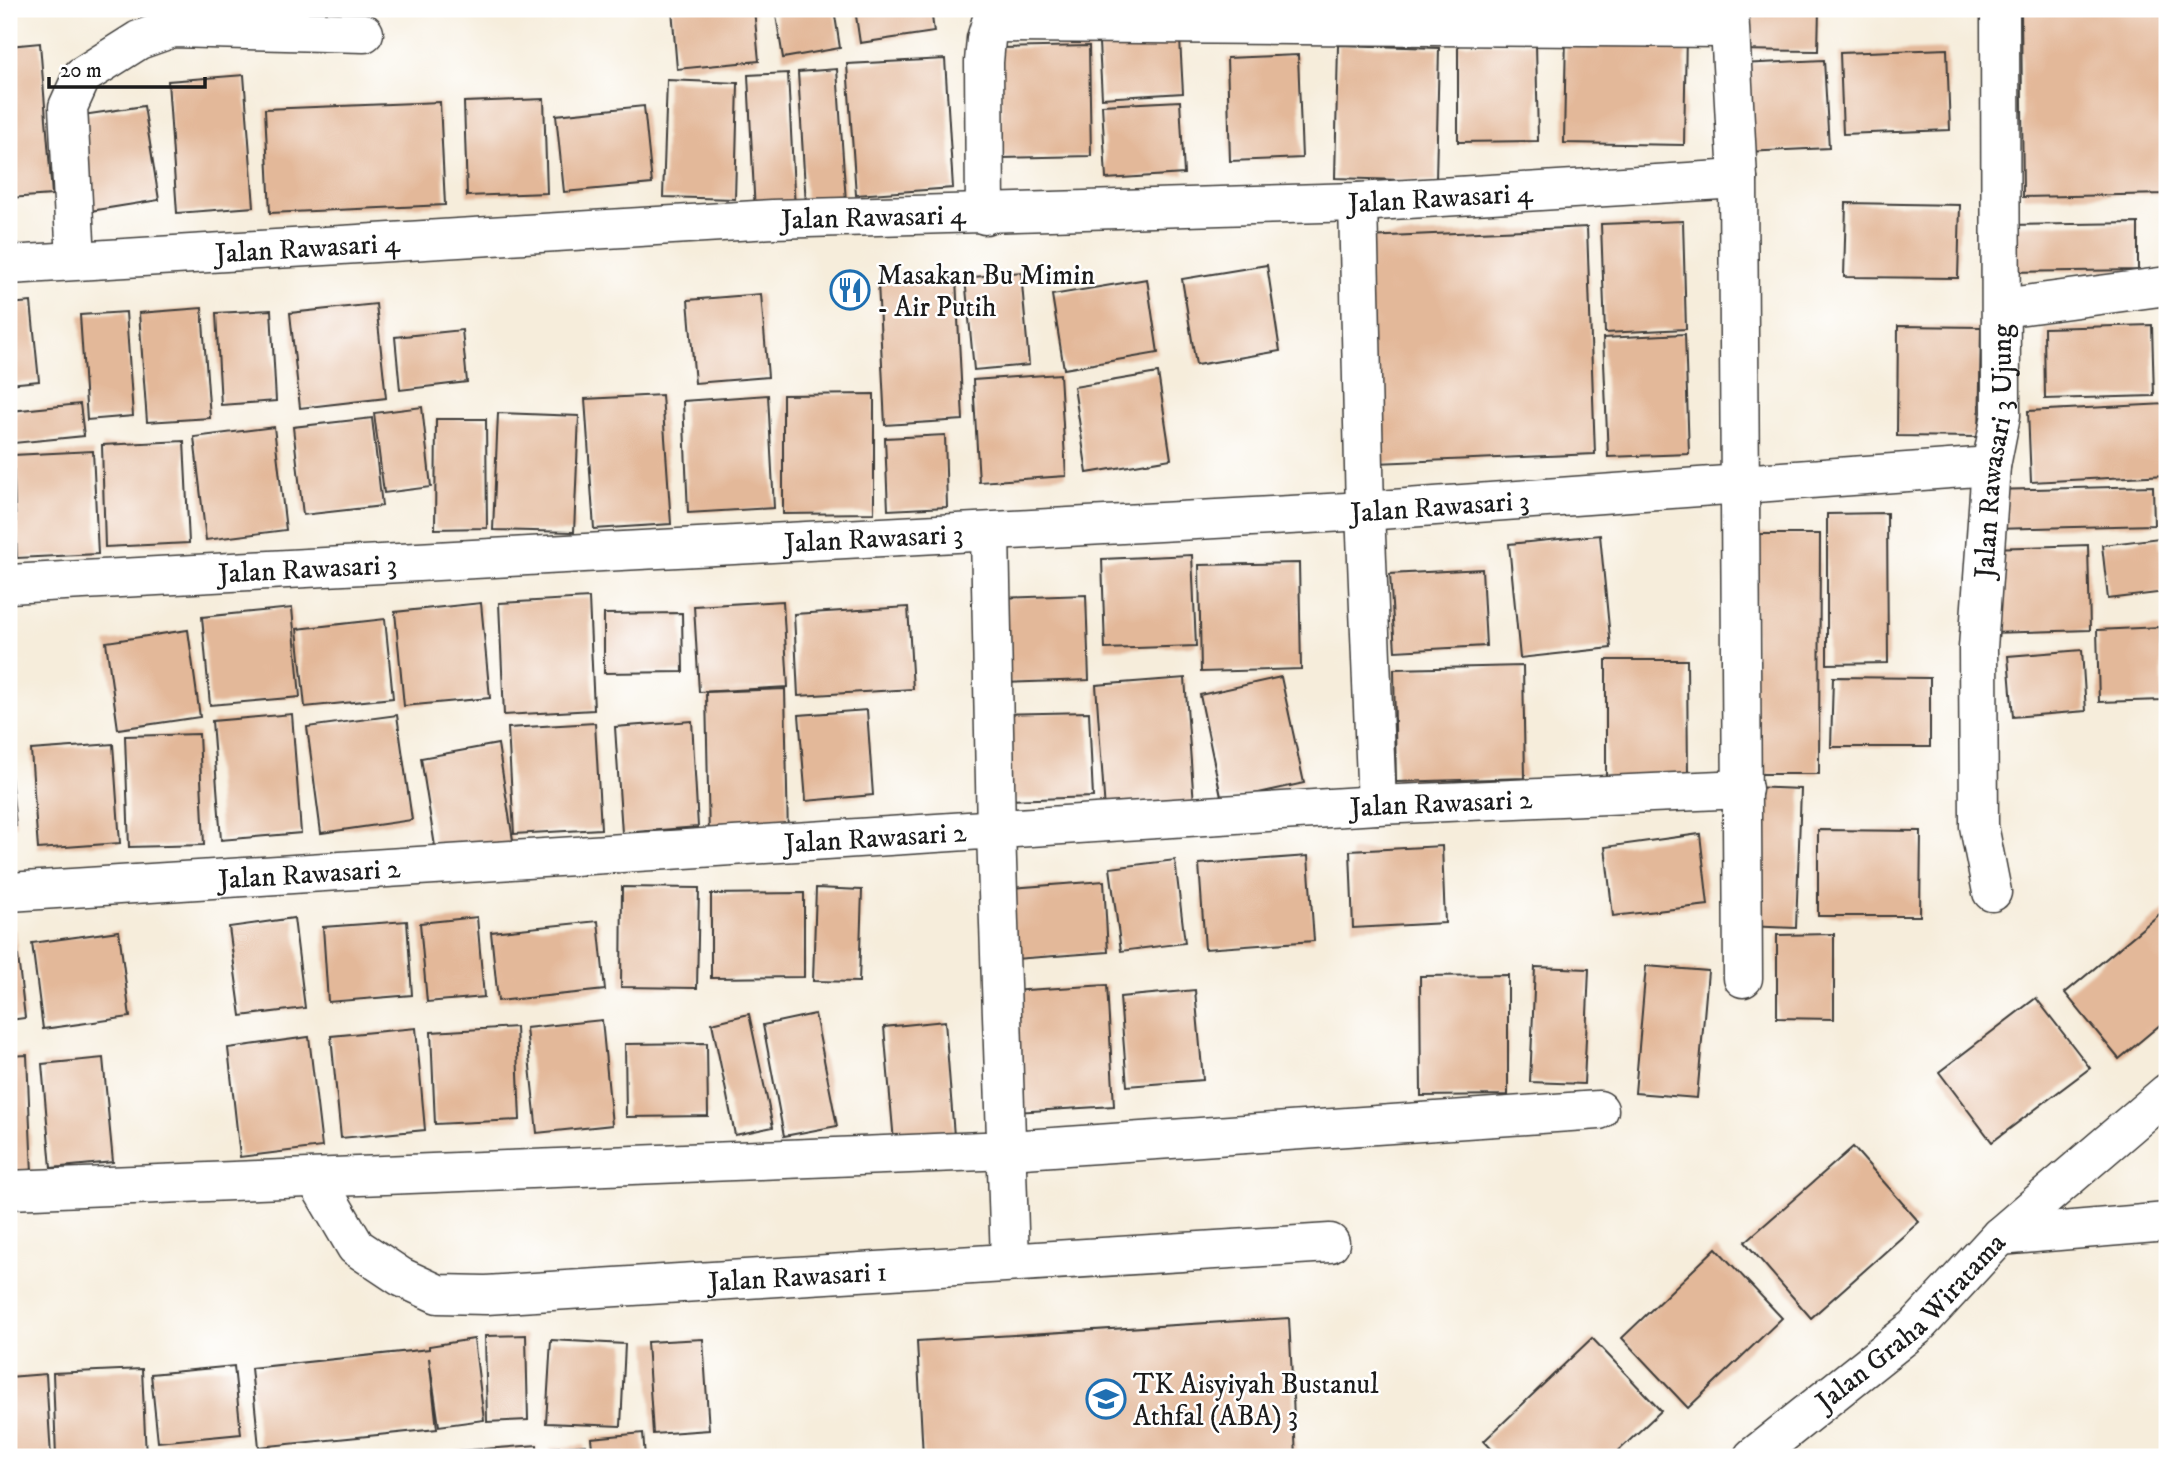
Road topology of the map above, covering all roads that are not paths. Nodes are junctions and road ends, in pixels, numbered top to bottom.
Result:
1 (2000, 9) edge
2 (993, 16) edge
3 (1729, 19) edge
4 (364, 33) dead end
5 (1738, 179) junction
6 (1358, 202) junction
7 (985, 215) junction
8 (76, 260) junction
9 (9, 265) edge
10 (2167, 286) edge
11 (2002, 308) junction
12 (1991, 466) junction
13 (1738, 485) junction
14 (1365, 511) junction
15 (990, 533) junction
16 (9, 584) edge
17 (1743, 789) junction
18 (1377, 805) junction
19 (996, 831) junction
20 (9, 892) edge
21 (1992, 892) dead end
22 (1743, 978) dead end
23 (2167, 1093) edge
24 (1599, 1110) dead end
25 (1008, 1150) junction
26 (316, 1179) junction
27 (9, 1190) edge
28 (2167, 1222) edge
29 (2000, 1236) junction
30 (1330, 1243) dead end
31 (1010, 1261) junction
32 (1753, 1457) edge

1 - 11 street, Jalan Rawasari 3 Ujung
2 - 3 street
2 - 7 street
3 - 5 street
4 - 8 street
5 - 6 street, Jalan Rawasari 4
5 - 13 street
6 - 7 street, Jalan Rawasari 4
6 - 14 street
7 - 8 street, Jalan Rawasari 4
8 - 9 street, Jalan Rawasari 4
10 - 11 street
11 - 12 street, Jalan Rawasari 3 Ujung
12 - 13 street, Jalan Rawasari 3
12 - 21 street, Jalan Rawasari 3 Ujung
13 - 14 street, Jalan Rawasari 3
13 - 17 street
14 - 15 street, Jalan Rawasari 3
14 - 18 street
15 - 16 street, Jalan Rawasari 3
15 - 19 street
17 - 18 street, Jalan Rawasari 2
17 - 22 street
18 - 19 street, Jalan Rawasari 2
19 - 20 street, Jalan Rawasari 2
19 - 25 street
23 - 29 street
24 - 25 street
25 - 26 street
25 - 31 street
26 - 27 street
26 - 31 street, Jalan Rawasari 1
28 - 29 street, Jalan Graha Wiratama
29 - 32 street, Jalan Graha Wiratama
30 - 31 street, Jalan Rawasari 1

